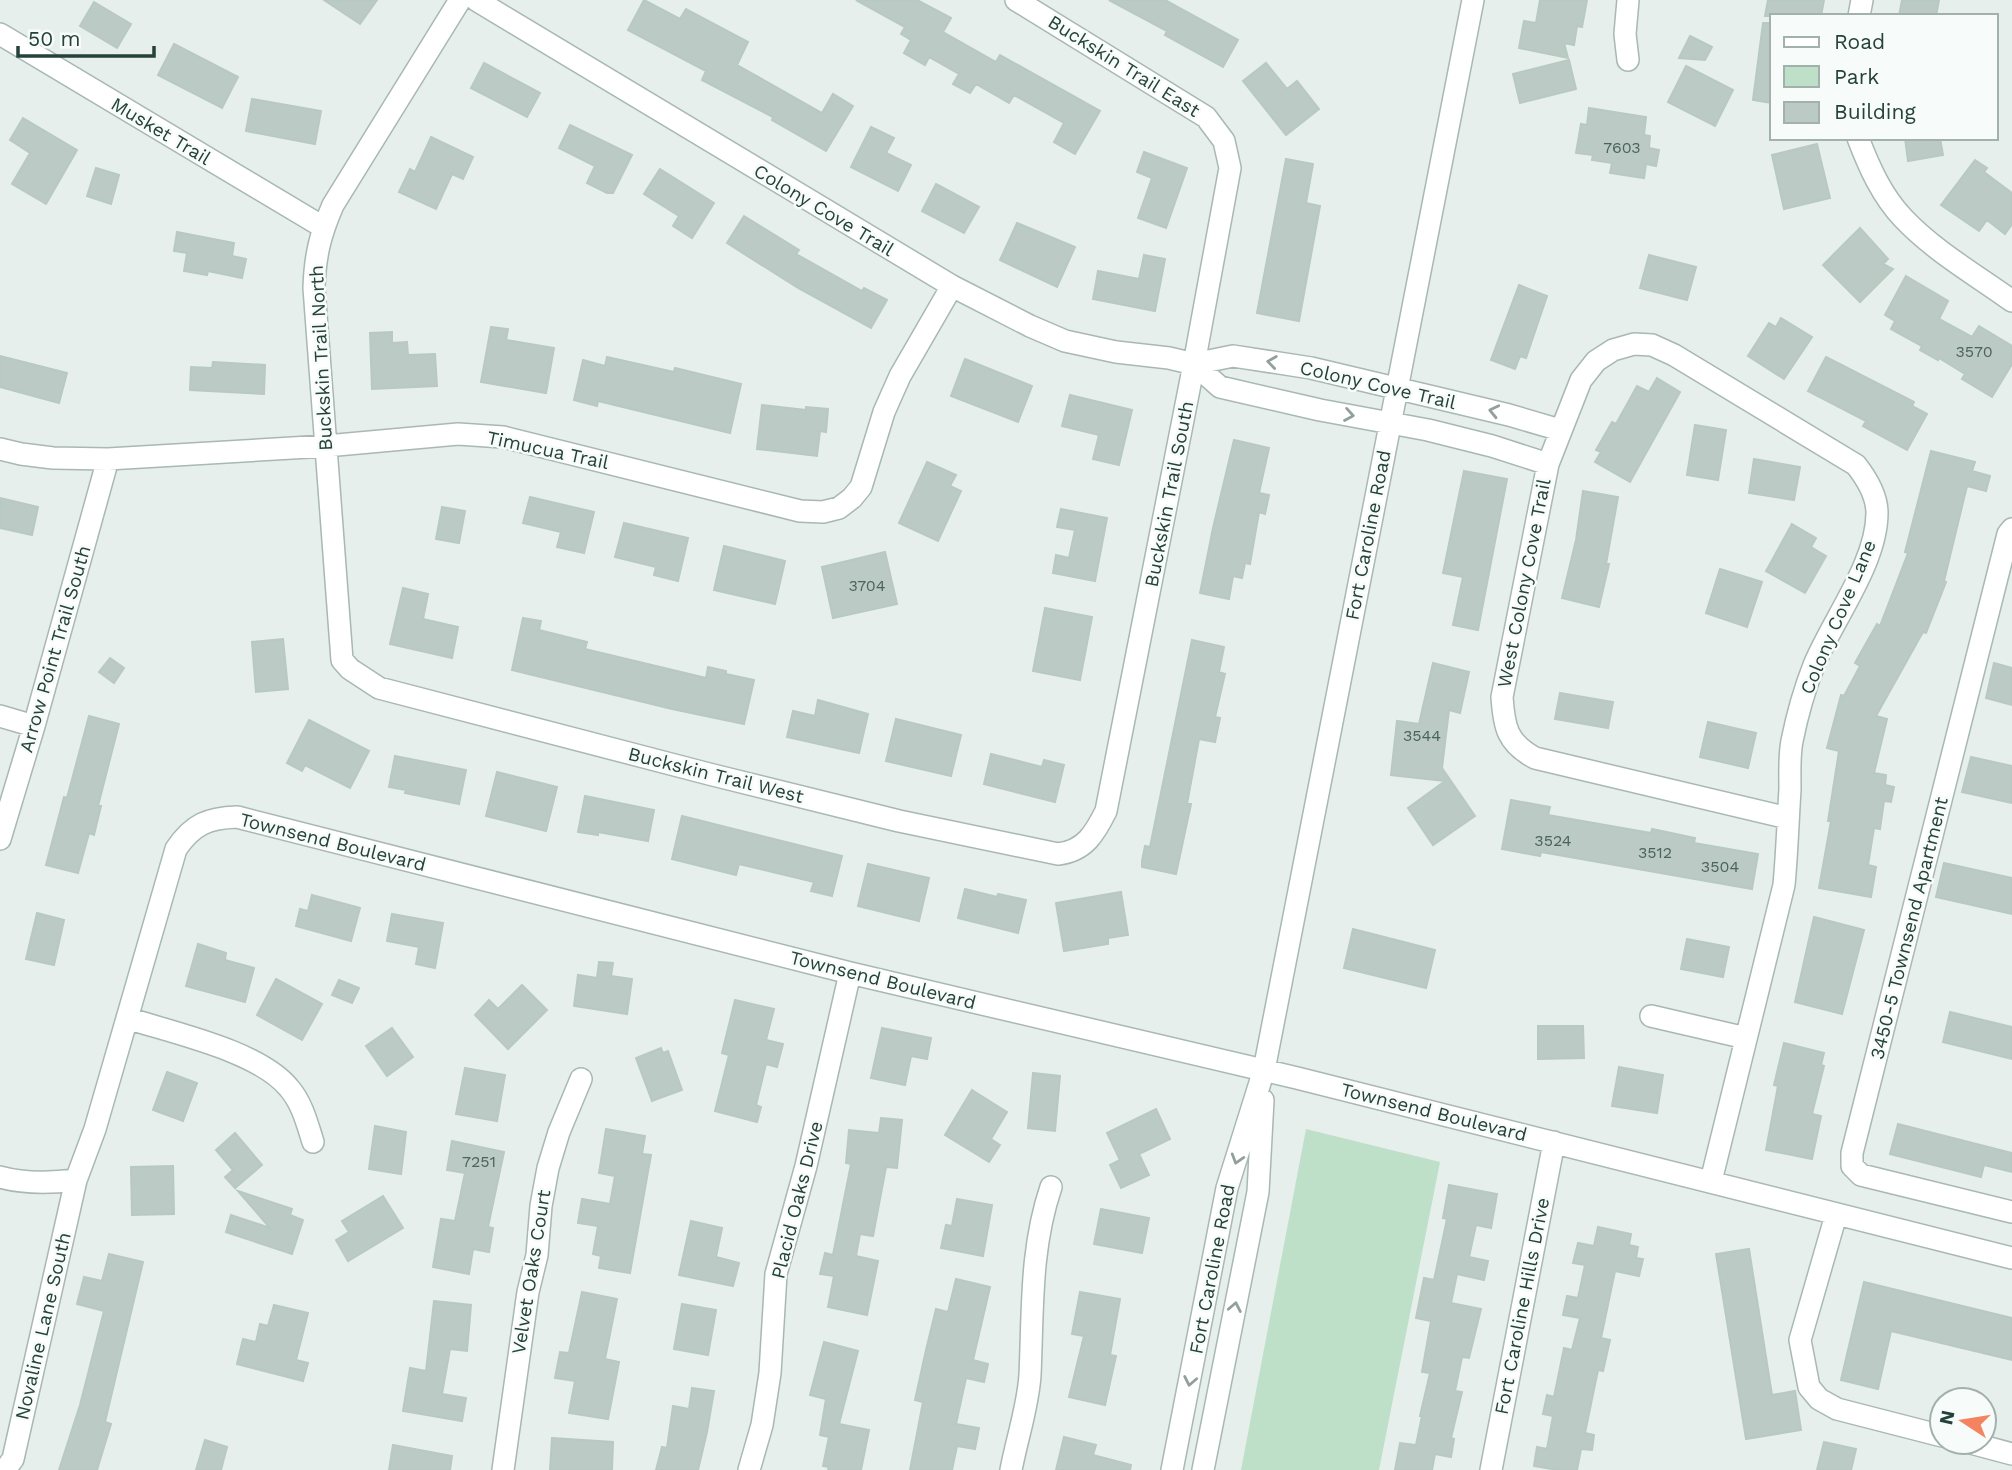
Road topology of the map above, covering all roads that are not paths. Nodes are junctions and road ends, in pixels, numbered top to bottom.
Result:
1 (460, 0) edge
2 (476, 0) edge
3 (1016, 0) edge
4 (1473, 0) edge
5 (1628, 0) edge
6 (0, 34) edge
7 (1628, 60) dead end
8 (1859, 140) edge
9 (1224, 141) joint
10 (323, 227) junction
11 (952, 286) junction
12 (2012, 301) edge
13 (1194, 364) junction
14 (1396, 387) junction
15 (1390, 422) junction
16 (1560, 430) junction
17 (326, 446) junction
18 (0, 449) edge
19 (108, 459) junction
20 (1548, 464) junction
21 (2012, 529) edge
22 (350, 669) joint
23 (0, 716) edge
24 (34, 726) junction
25 (1788, 818) junction
26 (0, 839) edge
27 (1087, 842) joint
28 (850, 973) junction
29 (1651, 1016) dead end
30 (127, 1018) junction
31 (1746, 1038) junction
32 (1264, 1070) junction
33 (581, 1079) dead end
34 (313, 1142) dead end
35 (1553, 1142) junction
36 (0, 1177) edge
37 (76, 1180) junction
38 (1711, 1181) junction
39 (1051, 1187) dead end
40 (2012, 1212) edge
41 (1836, 1215) junction
42 (2012, 1258) edge
43 (1928, 1432) edge
44 (5, 1470) edge
45 (503, 1470) edge
46 (749, 1470) edge
47 (1011, 1470) edge
48 (1172, 1470) edge
49 (1203, 1470) edge
50 (1491, 1470) edge

1 - 10 street, Buckskin Trail North
2 - 11 street, Colony Cove Trail
3 - 9 street, Buckskin Trail East
4 - 14 street, Fort Caroline Road
5 - 7 street
6 - 10 street, Musket Trail
8 - 12 street
9 - 13 street, Buckskin Trail South
10 - 17 street, Buckskin Trail North
11 - 13 street, Colony Cove Trail
11 - 17 street, Timucua Trail
14 -> 13 street, Colony Cove Trail
13 -> 15 street, Colony Cove Trail
13 - 27 street, Buckskin Trail South
14 - 15 street, Fort Caroline Road
16 -> 14 street, Colony Cove Trail
15 - 20 street, Colony Cove Trail
15 - 32 street, Fort Caroline Road
16 - 20 street, West Colony Cove Trail
16 - 25 street, Colony Cove Lane
17 - 19 street, Timucua Trail
17 - 22 street, Buckskin Trail North
18 - 19 street, Timucua Trail
19 - 24 street, Arrow Point Trail South
20 - 25 street, West Colony Cove Trail
21 - 40 street, 3450-5 Townsend Apartment
22 - 27 street, Buckskin Trail West
23 - 24 street
24 - 26 street, Arrow Point Trail South
25 - 31 street, Colony Cove Lane
28 - 30 street, Townsend Boulevard
28 - 32 street, Townsend Boulevard
28 - 46 street, Placid Oaks Drive
29 - 31 street
30 - 34 street
30 - 37 street, Townsend Boulevard
31 - 38 street, Colony Cove Lane
32 - 35 street, Townsend Boulevard
32 -> 48 street, Fort Caroline Road
49 -> 32 street, Fort Caroline Road
33 - 45 street, Velvet Oaks Court
35 - 38 street, Townsend Boulevard
35 - 50 street, Fort Caroline Hills Drive
36 - 37 street
37 - 44 street, Novaline Lane South
38 - 41 street, Townsend Boulevard
39 - 47 street
41 - 42 street, Townsend Boulevard
41 - 43 street

